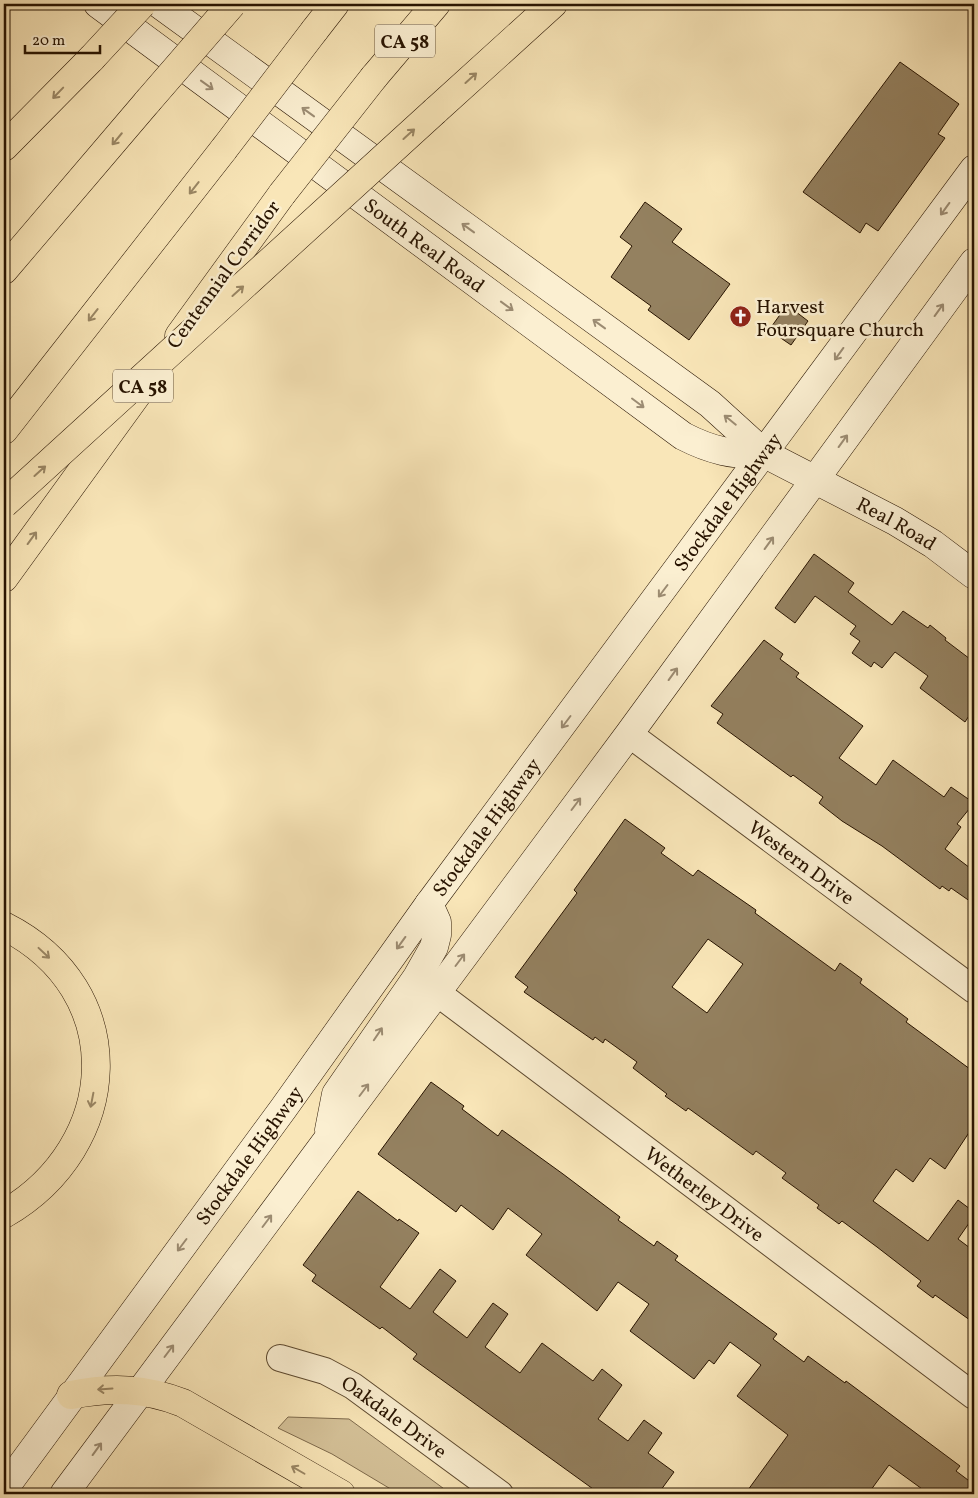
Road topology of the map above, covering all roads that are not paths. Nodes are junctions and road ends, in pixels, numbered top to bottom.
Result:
1 (98, 4) edge
2 (142, 4) edge
3 (159, 4) edge
4 (232, 4) edge
5 (335, 4) edge
6 (436, 4) edge
7 (553, 4) edge
8 (4, 147) edge
9 (974, 170) edge
10 (973, 262) edge
11 (4, 270) edge
12 (4, 430) edge
13 (765, 454) junction
14 (814, 480) junction
15 (4, 504) edge
16 (974, 575) edge
17 (4, 578) edge
18 (629, 734) junction
19 (430, 904) junction
20 (4, 926) edge
21 (974, 990) edge
22 (436, 992) junction
23 (327, 1139) junction
24 (4, 1214) edge
25 (280, 1358) dead end
26 (140, 1390) junction
27 (71, 1395) junction
28 (974, 1396) edge
29 (4, 1489) edge
30 (66, 1491) edge
31 (340, 1494) edge
32 (500, 1494) edge

1 -> 13 main road, South Real Road
2 -> 8 highway, bridge
13 -> 3 main road, South Real Road
4 -> 11 highway, bridge
5 -> 12 highway, bridge
17 -> 6 highway, Centennial Corridor / CA 58, bridge
15 -> 7 highway, bridge
9 -> 13 main road, Stockdale Highway
14 -> 10 main road
13 - 14 main road, South Real Road
13 -> 19 main road, Stockdale Highway
14 - 16 main road, Real Road
18 -> 14 main road
18 - 21 street, Western Drive
22 -> 18 main road
23 -> 19 main road
19 -> 27 main road, Stockdale Highway
20 -> 24 highway
23 -> 22 main road
22 - 28 street, Wetherley Drive
26 -> 23 main road
25 - 32 street, Oakdale Drive
26 -> 27 highway
30 -> 26 main road
31 -> 26 highway
27 - 29 main road, Stockdale Highway

